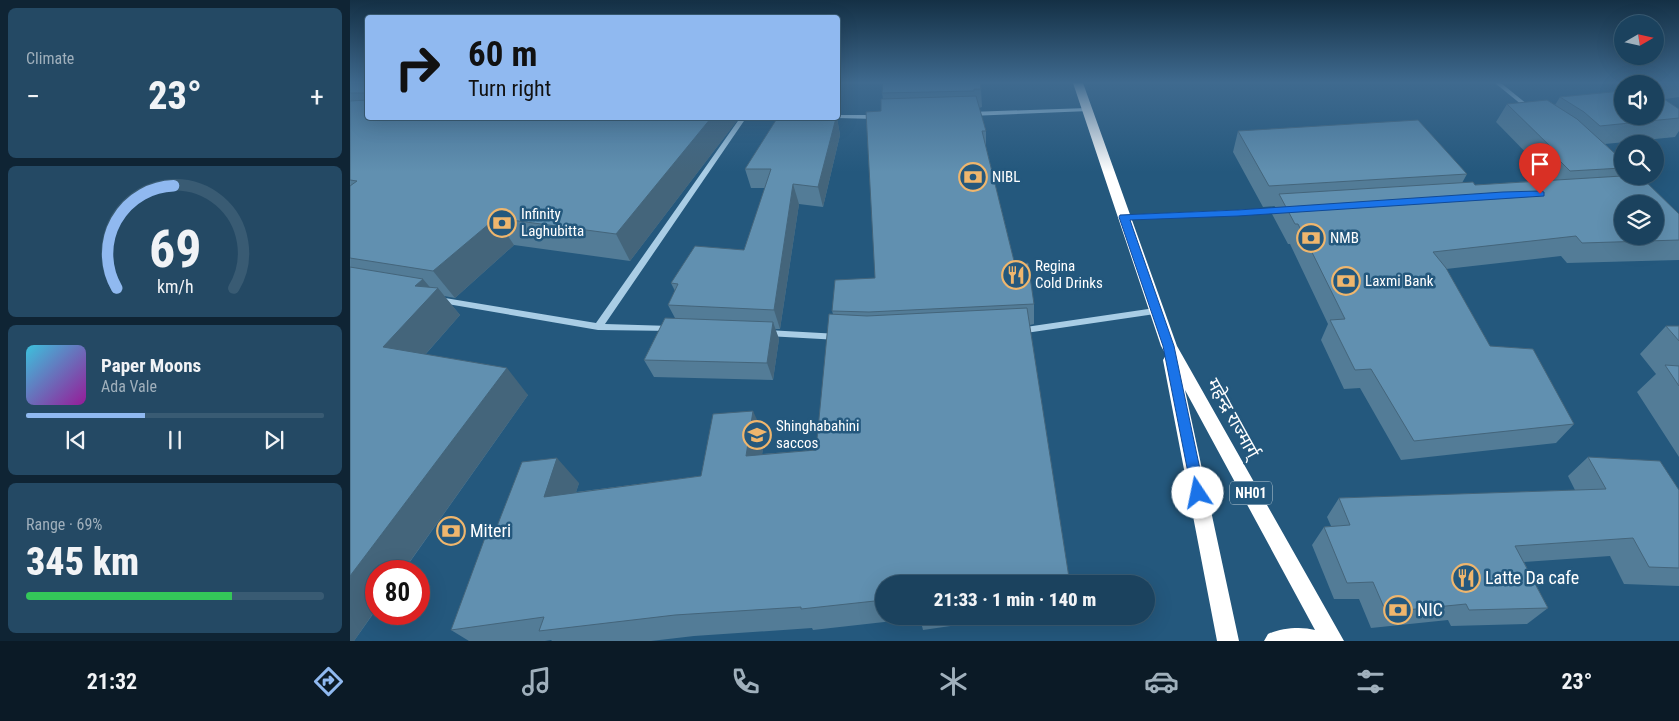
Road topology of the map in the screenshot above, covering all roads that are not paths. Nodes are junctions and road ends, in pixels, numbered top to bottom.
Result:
1 (995, 113) edge
2 (1088, 113) edge
3 (1535, 113) edge
4 (960, 114) edge
5 (840, 117) edge
6 (881, 117) edge
7 (1540, 117) edge
8 (742, 120) edge
9 (1296, 209) edge
10 (1124, 217) junction
11 (426, 298) edge
12 (1155, 311) junction
13 (598, 327) junction
14 (676, 330) edge
15 (1013, 331) edge
16 (755, 332) edge
17 (853, 338) edge
18 (1168, 346) junction
19 (1228, 641) edge
20 (1275, 641) edge
21 (1318, 641) edge
22 (1333, 641) edge

1 - 4 street
2 - 10 highway, महेन्द्र राज्मार्ग् / NH01
3 - 7 street
5 - 6 street
8 - 13 street
9 - 10 street
10 - 12 highway, महेन्द्र राज्मार्ग् / NH01
11 - 13 street
12 - 15 street
12 - 18 highway, महेन्द्र राज्मार्ग् / NH01
13 - 14 street
16 - 17 street
18 - 19 highway, महेन्द्र राज्मार्ग् / NH01
18 - 22 highway, महेन्द्र राज्मार्ग् / NH01
20 - 21 highway

